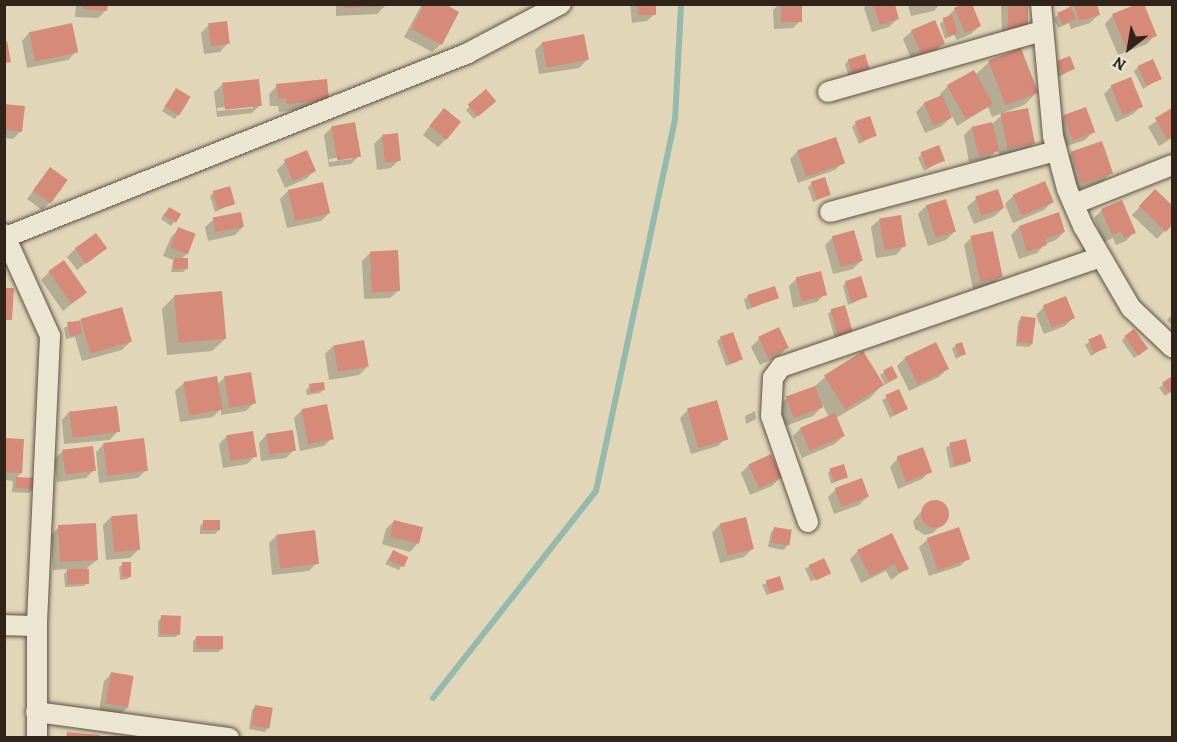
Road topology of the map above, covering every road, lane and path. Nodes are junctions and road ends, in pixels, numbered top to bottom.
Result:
1 (561, 4) edge
2 (1041, 4) edge
3 (1042, 31) junction
4 (828, 92) dead end
5 (1056, 151) junction
6 (1173, 165) edge
7 (1074, 204) junction
8 (830, 212) dead end
9 (5, 236) edge
10 (1101, 257) junction
11 (1173, 347) edge
12 (808, 522) dead end
13 (4, 625) edge
14 (37, 626) junction
15 (36, 712) junction
16 (37, 738) edge
17 (229, 738) edge

1 - 9 street
2 - 3 street
3 - 4 street
3 - 5 street
5 - 7 street
5 - 8 street
6 - 7 street
7 - 10 street
9 - 14 street
10 - 11 street
10 - 12 street
13 - 14 street
14 - 15 street
15 - 16 street
15 - 17 street

